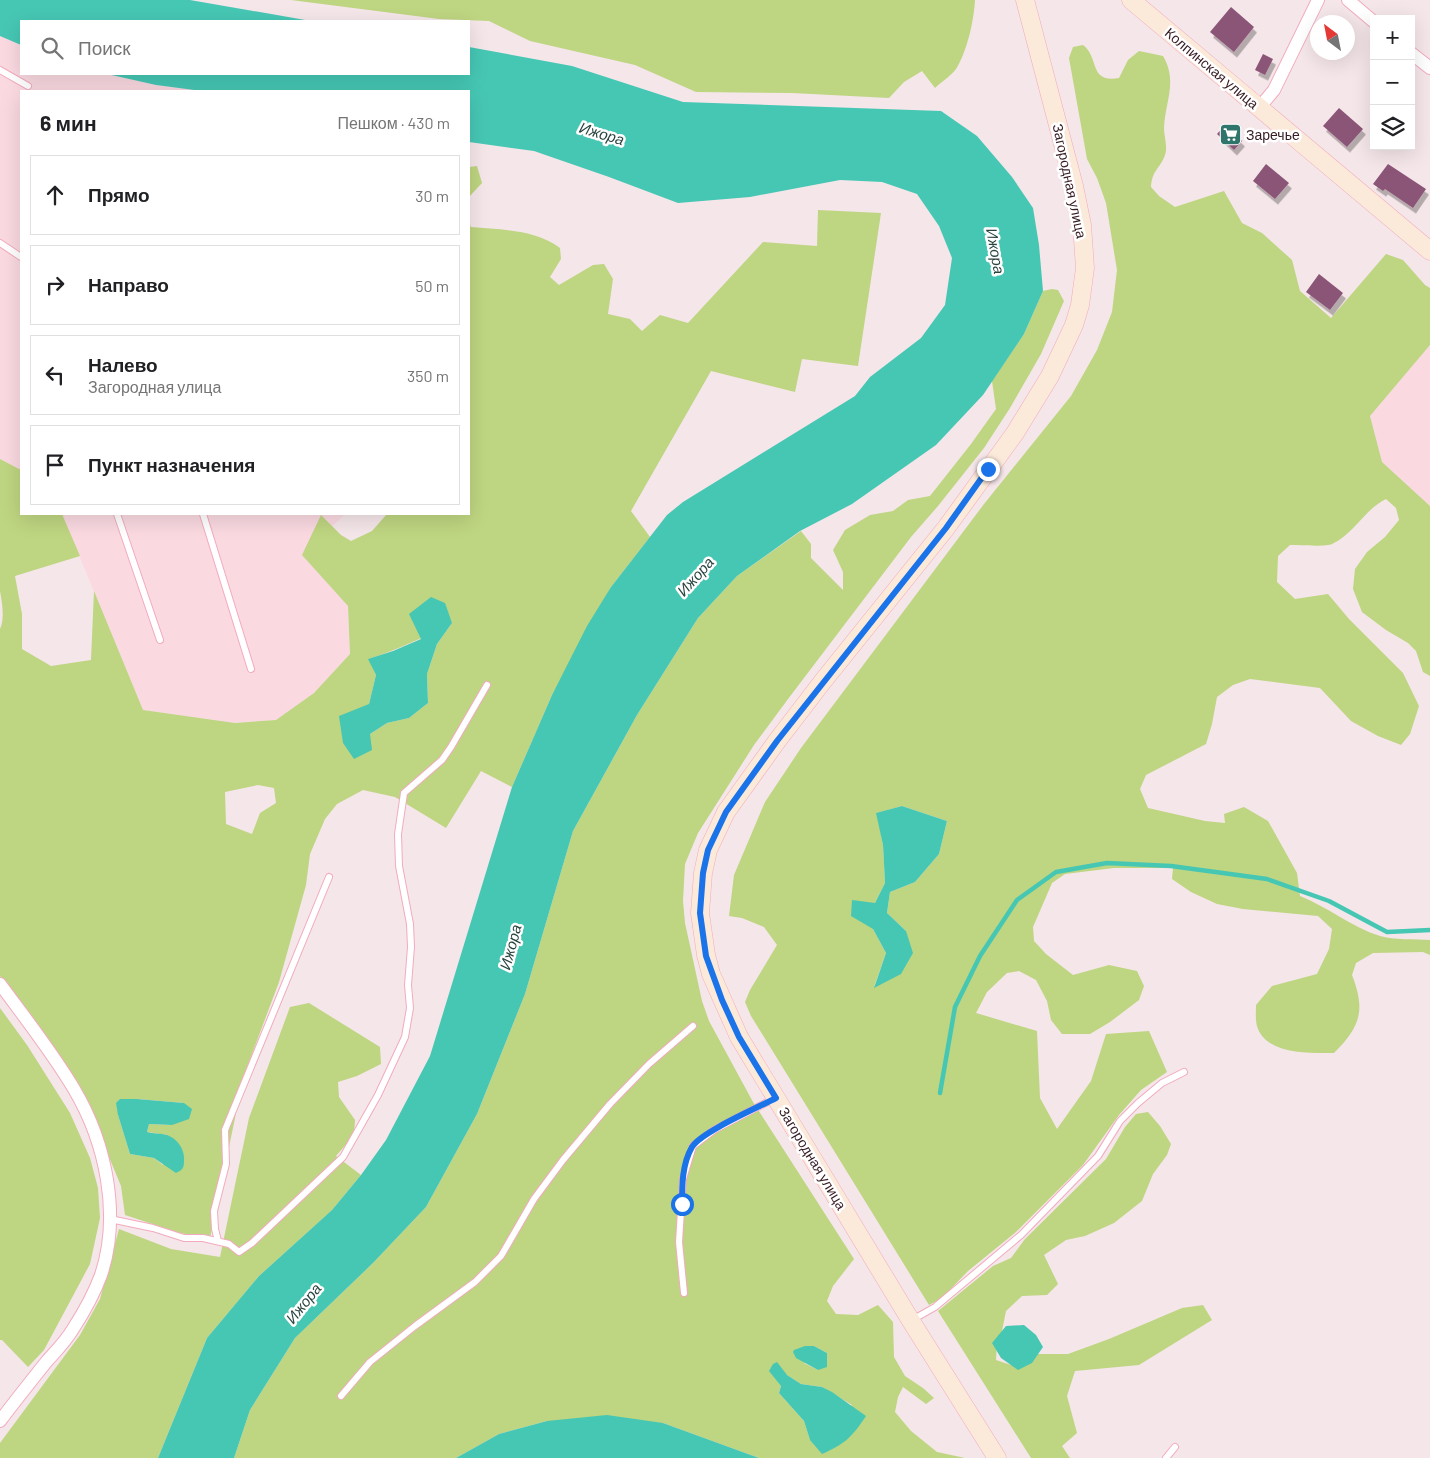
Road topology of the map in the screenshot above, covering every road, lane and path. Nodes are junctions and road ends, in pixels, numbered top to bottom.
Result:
1 (1025, 0) edge
2 (1131, 0) edge
3 (1318, 0) edge
4 (1348, 0) edge
5 (1370, 19) edge
6 (1415, 56) edge
7 (1430, 68) edge
8 (0, 70) edge
9 (28, 86) dead end
10 (1260, 108) junction
11 (0, 243) edge
12 (1430, 251) edge
13 (20, 256) edge
14 (117, 515) edge
15 (203, 515) edge
16 (160, 640) dead end
17 (251, 669) dead end
18 (487, 686) dead end
19 (329, 877) dead end
20 (0, 984) edge
21 (693, 1026) dead end
22 (1184, 1072) dead end
23 (776, 1098) junction
24 (110, 1219) junction
25 (218, 1242) junction
26 (684, 1293) dead end
27 (911, 1321) junction
28 (341, 1396) dead end
29 (0, 1421) edge
30 (1175, 1447) dead end
31 (997, 1458) edge
32 (1166, 1458) edge

1 - 23 main road, Загородная улица
2 - 10 main road, Колпинская улица
3 - 10 street
4 - 5 street
6 - 7 street
8 - 9 lane
10 - 12 main road, Колпинская улица
11 - 13 lane
14 - 16 lane
15 - 17 lane
18 - 25 lane
19 - 25 lane
20 - 24 street
21 - 28 lane
22 - 27 lane
23 - 26 lane
23 - 27 main road, Загородная улица
24 - 25 lane
24 - 29 street
27 - 31 main road, Загородная улица
30 - 32 lane

